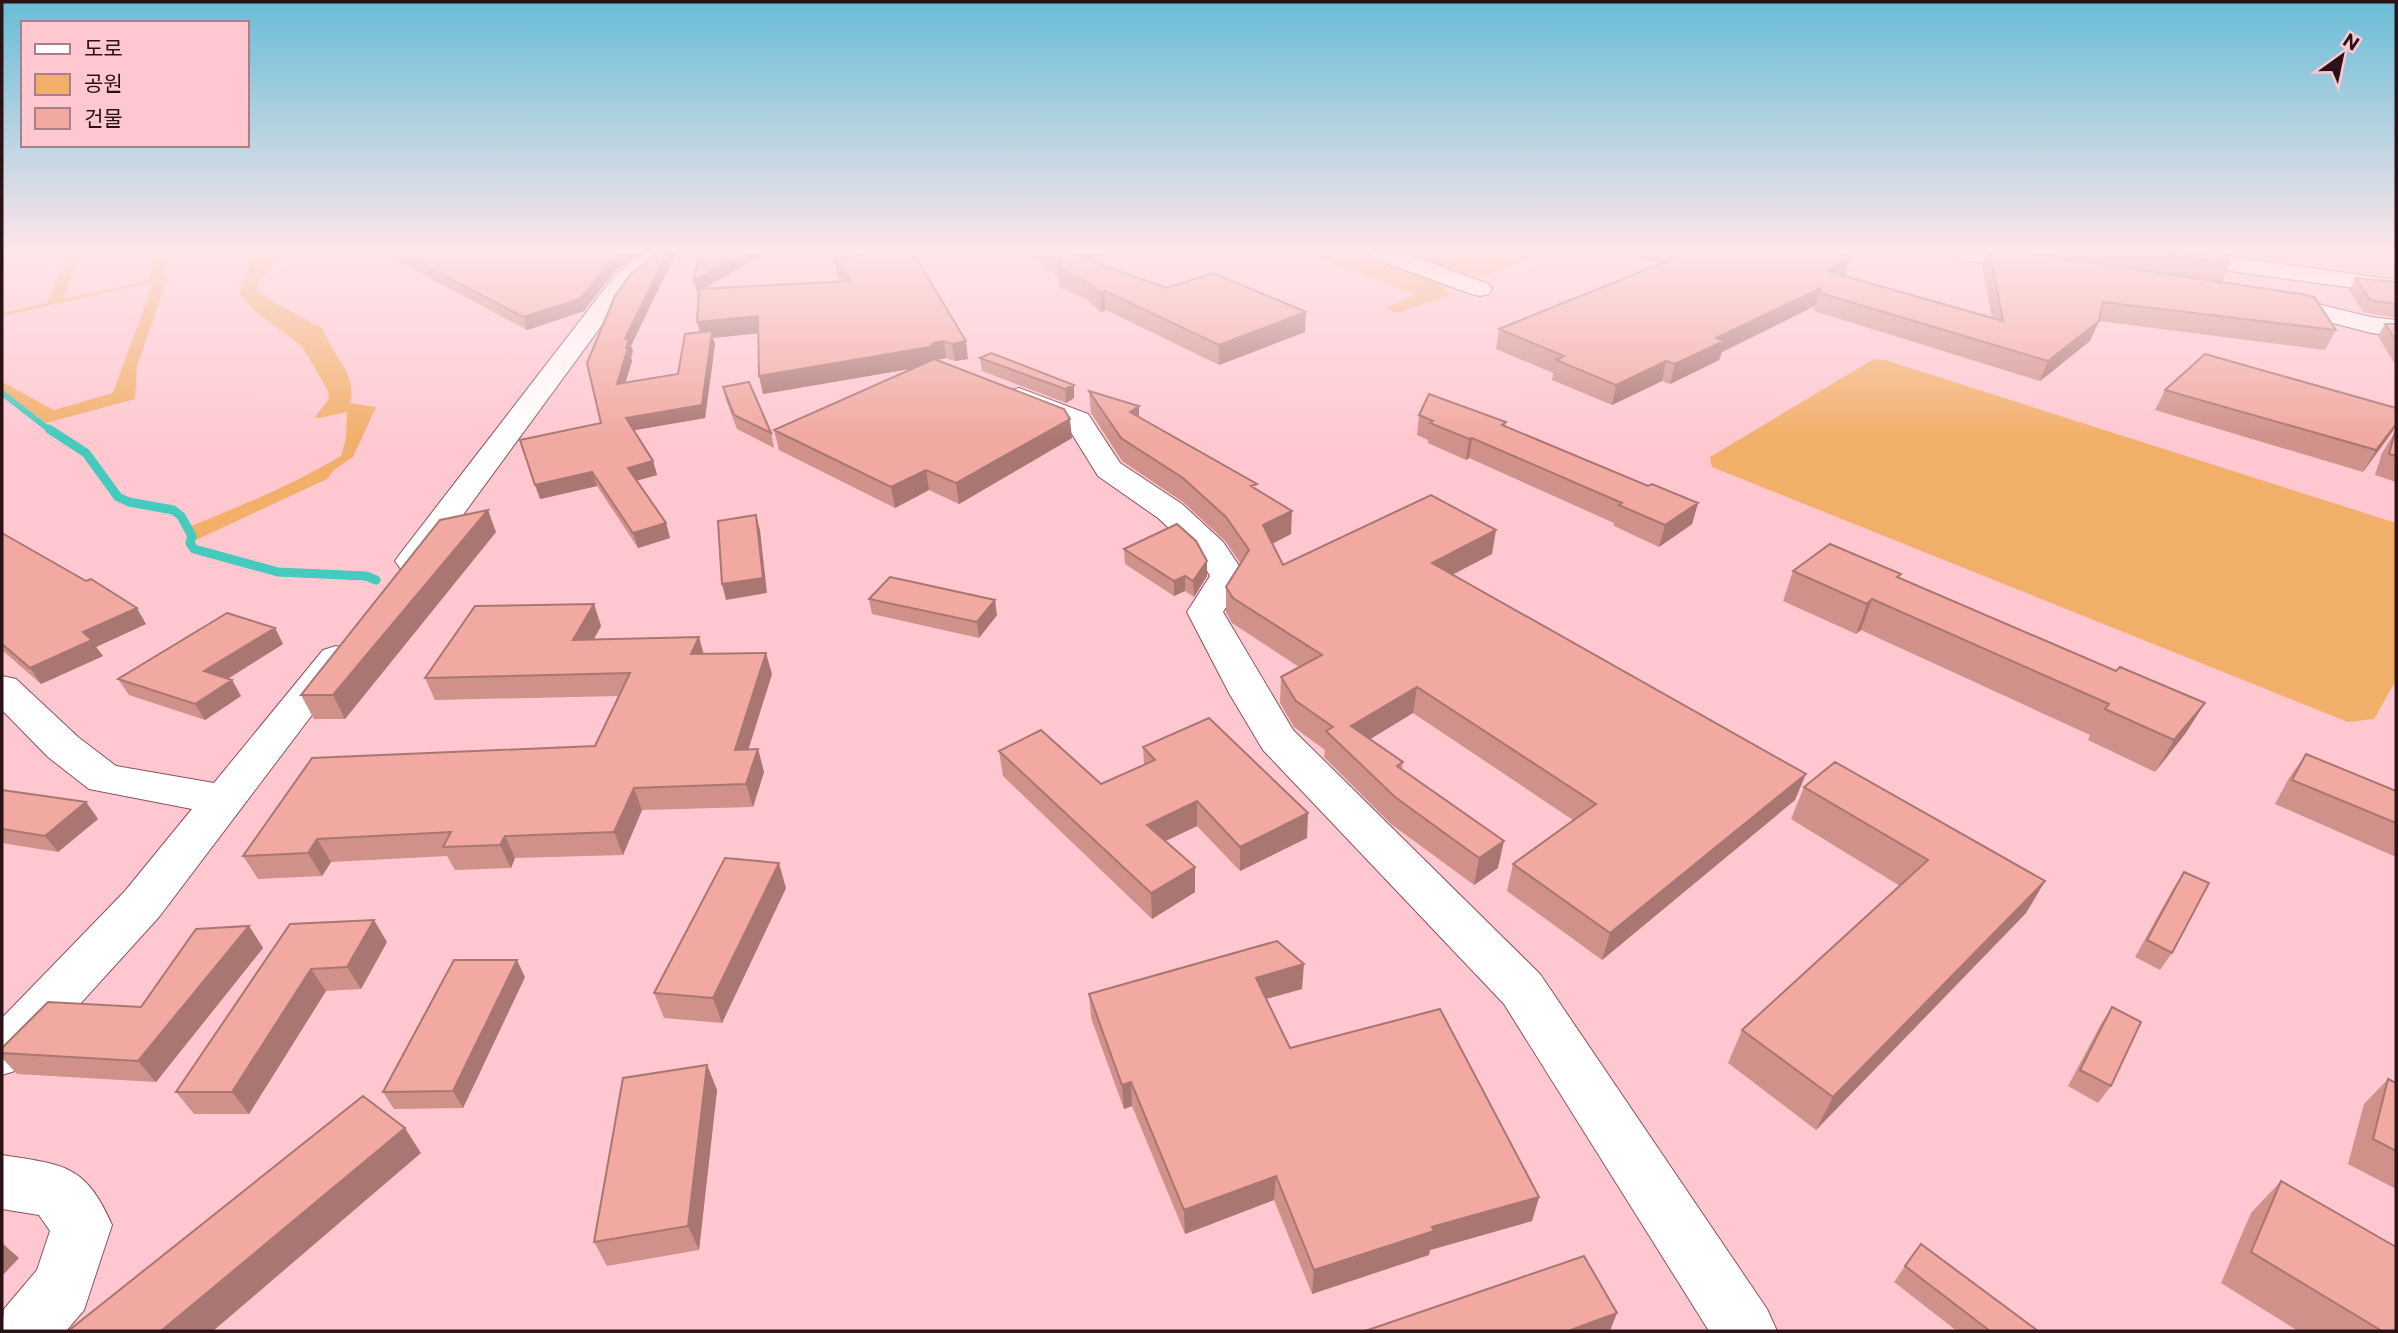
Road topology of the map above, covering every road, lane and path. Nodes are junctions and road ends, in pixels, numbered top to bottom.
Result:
1 (597, 315) edge
2 (2337, 315) edge
3 (2396, 328) edge
4 (983, 383) edge
5 (391, 589) edge
6 (357, 632) edge
7 (2, 688) edge
8 (224, 800) junction
9 (2, 1053) edge
10 (2, 1182) edge
11 (26, 1331) edge
12 (1745, 1331) edge

1 - 5 street
2 - 3 street
4 - 12 street
6 - 8 street
7 - 8 street
8 - 9 street
10 - 11 street

